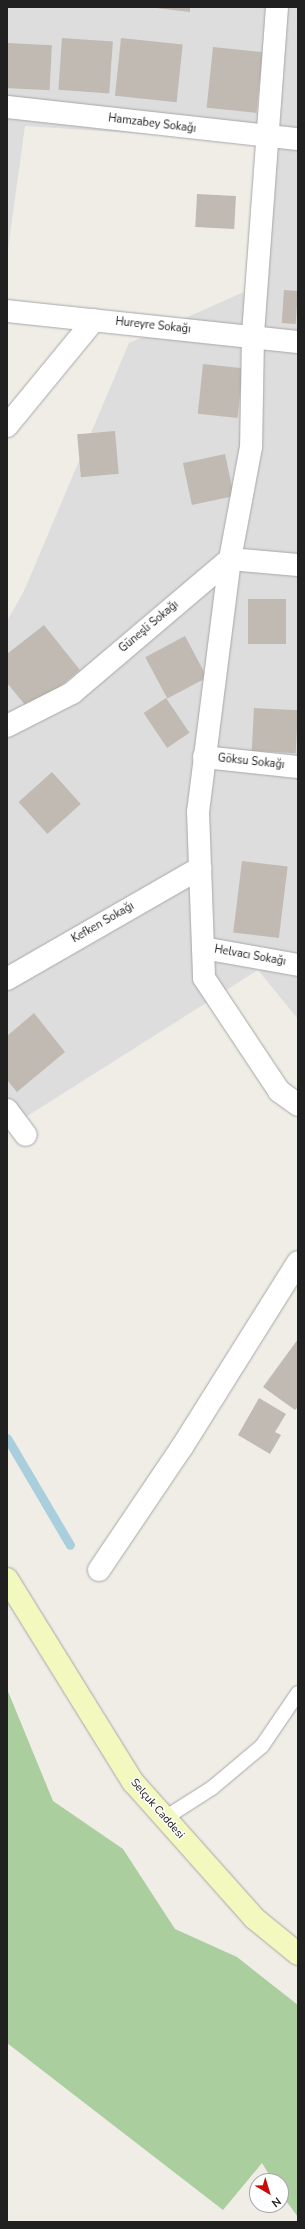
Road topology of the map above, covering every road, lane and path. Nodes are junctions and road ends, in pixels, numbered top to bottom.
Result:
1 (277, 7) edge
2 (7, 107) edge
3 (268, 138) junction
4 (298, 139) edge
5 (7, 311) edge
6 (94, 320) junction
7 (253, 336) junction
8 (298, 342) edge
9 (7, 426) edge
10 (230, 559) junction
11 (298, 565) edge
12 (7, 726) edge
13 (204, 757) junction
14 (298, 766) edge
15 (200, 868) junction
16 (203, 948) junction
17 (298, 965) edge
18 (7, 979) edge
19 (298, 1105) edge
20 (7, 1110) edge
21 (26, 1135) dead end
22 (298, 1262) edge
23 (99, 1570) dead end
24 (7, 1579) edge
25 (298, 1693) edge
26 (165, 1818) junction
27 (298, 1954) edge

1 - 3 street
2 - 3 street, Hamzabey Sokağı
3 - 4 street, Hamzabey Sokağı
3 - 7 street
5 - 6 street, Hureyre Sokağı
6 - 7 street, Hureyre Sokağı
6 - 9 street
7 - 8 street, Hureyre Sokağı
7 - 10 street
10 - 11 street
10 - 12 street, Güneşli Sokağı
10 - 13 street
13 - 14 street, Göksu Sokağı
13 - 15 street
15 - 16 street
15 - 18 street, Kefken Sokağı
16 - 17 street, Helvacı Sokağı
16 - 19 street
20 - 21 street
22 - 23 street
24 - 26 street, Selçuk Caddesi
25 - 26 lane
26 - 27 street, Selçuk Caddesi

